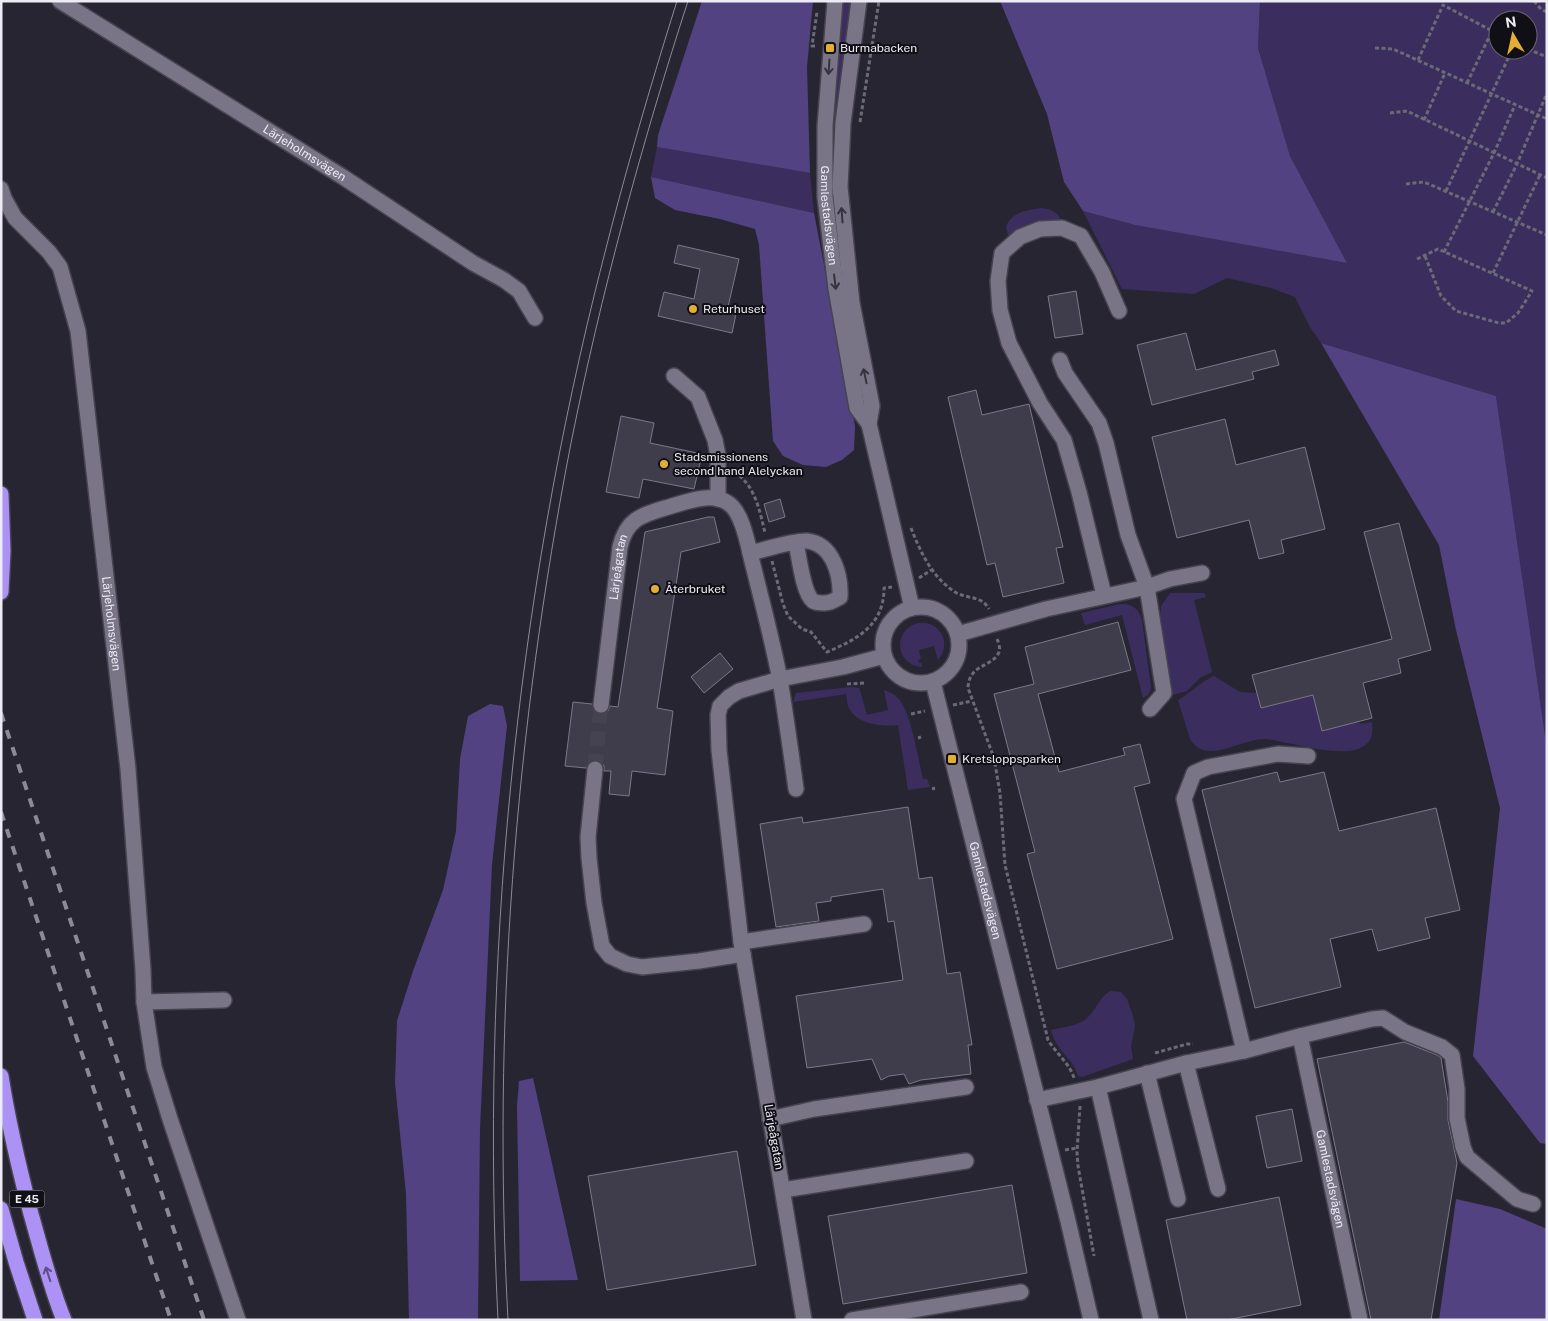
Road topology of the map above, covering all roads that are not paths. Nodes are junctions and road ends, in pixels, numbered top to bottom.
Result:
1 (60, 1) edge
2 (835, 1) edge
3 (859, 1) edge
4 (1, 189) edge
5 (1119, 311) dead end
6 (535, 318) dead end
7 (1060, 360) dead end
8 (674, 376) dead end
9 (869, 424) junction
10 (1, 494) edge
11 (718, 499) junction
12 (796, 543) dead end
13 (750, 553) junction
14 (1202, 573) dead end
15 (1147, 587) junction
16 (1, 592) edge
17 (1104, 595) junction
18 (912, 608) junction
19 (958, 634) junction
20 (884, 656) junction
21 (780, 679) junction
22 (933, 682) junction
23 (602, 705) tunnel mouth
24 (1150, 709) dead end
25 (1308, 756) dead end
26 (595, 769) tunnel mouth
27 (796, 789) dead end
28 (864, 924) dead end
29 (742, 948) junction
30 (224, 1000) dead end
31 (144, 1002) junction
32 (1300, 1036) junction
33 (1244, 1051) junction
34 (1186, 1063) junction
35 (1147, 1073) junction
36 (1, 1076) edge
37 (966, 1087) dead end
38 (1098, 1087) junction
39 (1037, 1100) junction
40 (770, 1119) junction
41 (966, 1161) dead end
42 (1218, 1189) dead end
43 (783, 1190) junction
44 (1178, 1199) dead end
45 (1533, 1204) dead end
46 (1, 1209) edge
47 (1021, 1292) dead end
48 (35, 1320) edge
49 (64, 1320) edge
50 (238, 1320) edge
51 (804, 1320) edge
52 (852, 1320) edge
53 (1092, 1320) edge
54 (1151, 1320) edge
55 (1360, 1320) edge

1 - 6 street, Lärjeholmsvägen
2 -> 9 street, Gamlestadsvägen
9 -> 3 street, Gamlestadsvägen
4 - 31 street, Lärjeholmsvägen
5 - 17 street
7 - 15 street
8 - 11 street
9 - 18 street, Gamlestadsvägen
10 - 16 highway
11 - 13 street
11 - 23 street, Lärjeågatan
12 - 13 street
13 - 21 street
14 - 15 street
15 - 17 street
15 - 24 street
17 - 19 street
18 - 19 street
18 - 20 street
19 - 22 street
20 - 21 street, Lärjeågatan
20 - 22 street
21 - 27 street
21 - 29 street, Lärjeågatan
22 - 39 street, Gamlestadsvägen
25 - 33 street
26 - 29 street
28 - 29 street
29 - 40 street, Lärjeågatan
30 - 31 street
31 - 50 street, Lärjeholmsvägen
32 - 33 street
32 - 45 street
32 - 55 street, Gamlestadsvägen
33 - 34 street
34 - 35 street
34 - 42 street
35 - 38 street
35 - 44 street
49 -> 36 highway, E 45
37 - 40 street
38 - 39 street
38 - 54 street
39 - 53 street, Gamlestadsvägen
40 - 43 street, Lärjeågatan
41 - 43 street
43 - 51 street, Lärjeågatan
46 - 48 highway, E 45
47 - 52 street

